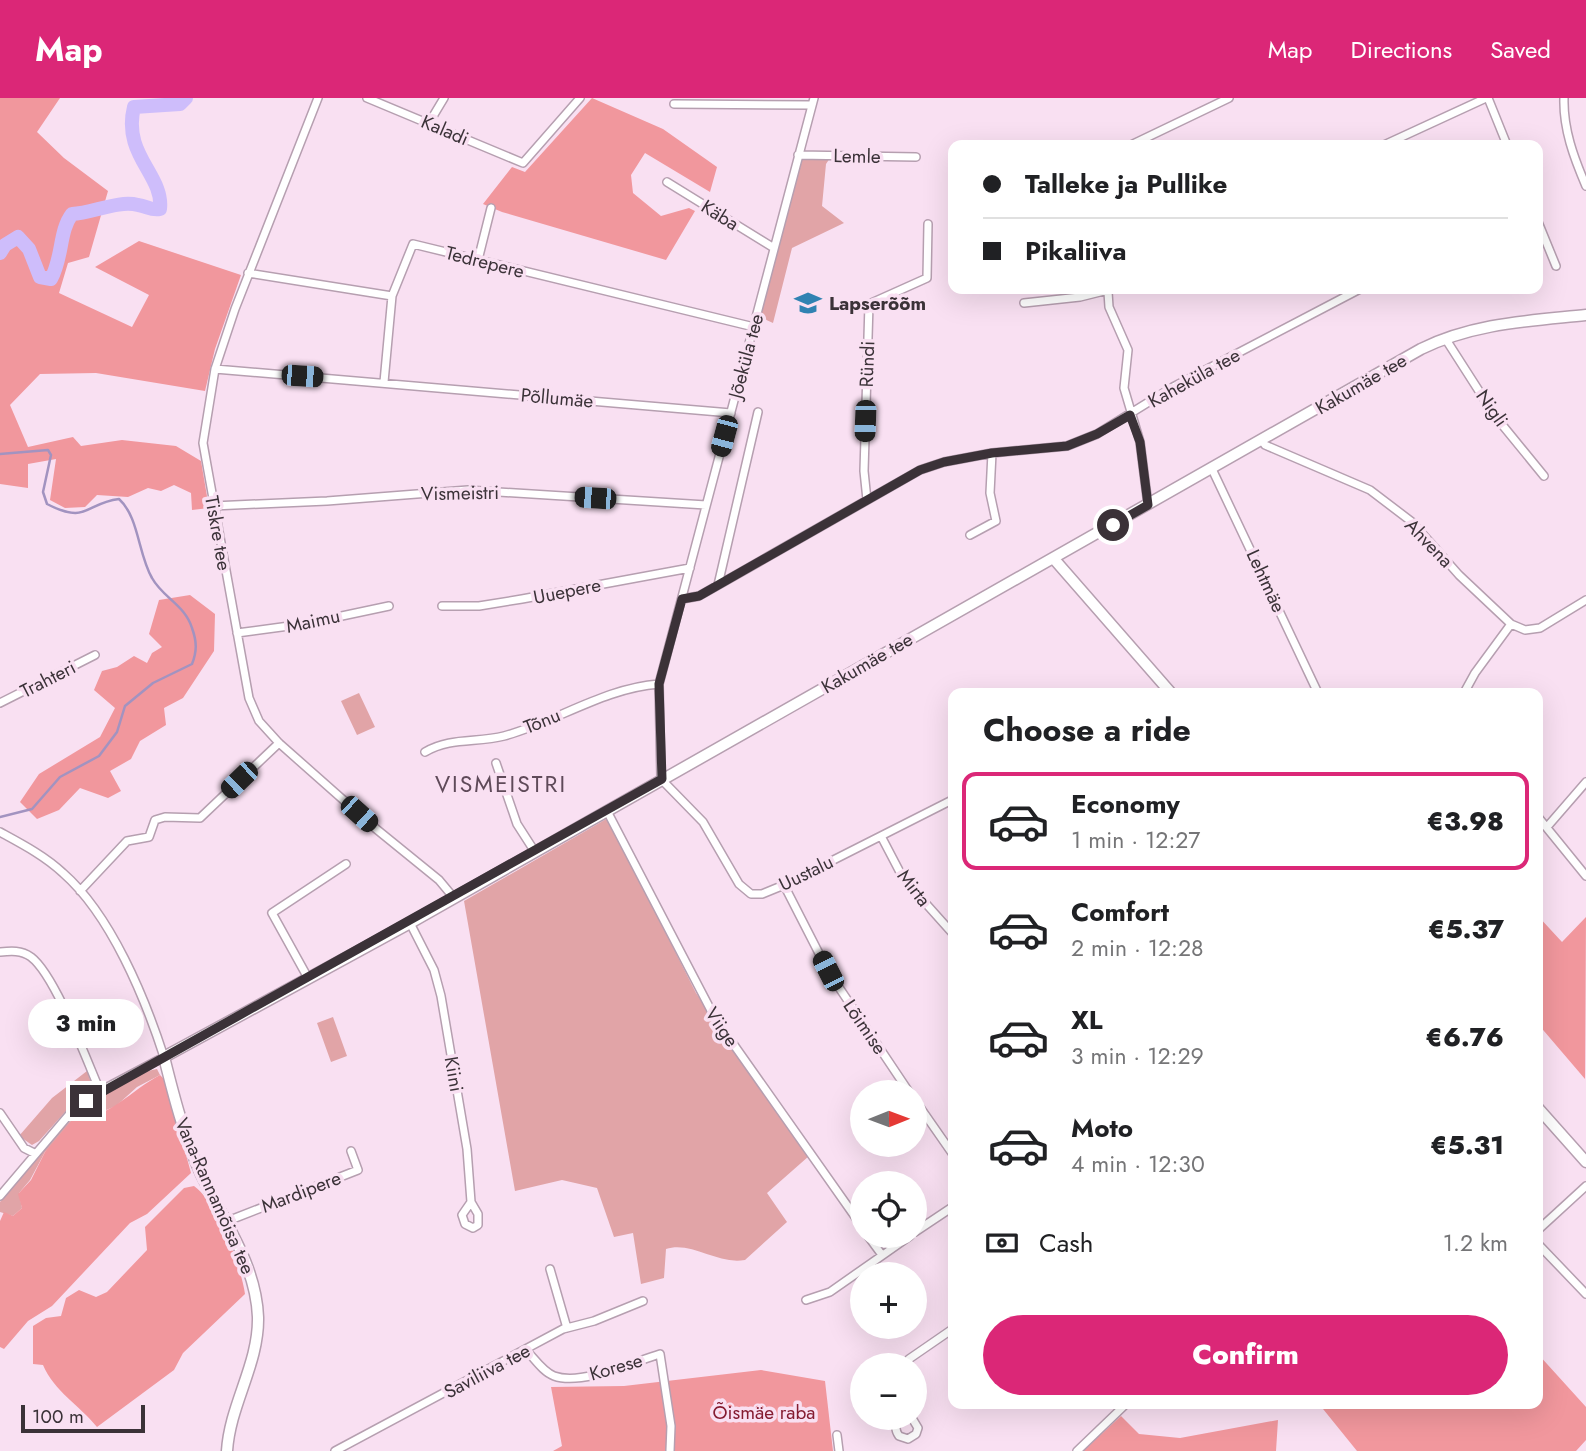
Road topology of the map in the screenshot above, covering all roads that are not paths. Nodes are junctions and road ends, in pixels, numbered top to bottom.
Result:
1 (318, 98) edge
2 (367, 98) edge
3 (444, 98) edge
4 (580, 98) edge
5 (1229, 98) edge
6 (1487, 98) edge
7 (1564, 98) edge
8 (813, 102) edge
9 (674, 104) dead end
10 (429, 122) junction
11 (1141, 140) edge
12 (1395, 140) edge
13 (1505, 140) edge
14 (799, 155) junction
15 (916, 157) dead end
16 (667, 182) dead end
17 (1586, 186) edge
18 (491, 208) dead end
19 (928, 224) dead end
20 (1543, 234) edge
21 (774, 248) junction
22 (478, 260) junction
23 (1556, 266) dead end
24 (248, 273) junction
25 (1084, 294) edge
26 (1110, 294) edge
27 (1350, 294) edge
28 (392, 296) junction
29 (1024, 303) dead end
30 (1586, 315) edge
31 (754, 327) junction
32 (1445, 338) junction
33 (215, 369) junction
34 (384, 382) junction
35 (758, 412) dead end
36 (731, 413) junction
37 (1130, 415) junction
38 (1262, 441) junction
39 (992, 453) junction
40 (1212, 469) junction
41 (1544, 476) dead end
42 (867, 500) junction
43 (706, 505) junction
44 (1148, 505) junction
45 (213, 506) junction
46 (970, 535) dead end
47 (1054, 559) junction
48 (690, 568) junction
49 (718, 585) junction
50 (682, 599) junction
51 (1586, 600) edge
52 (389, 606) dead end
53 (442, 606) dead end
54 (1511, 624) junction
55 (237, 634) junction
56 (95, 655) dead end
57 (659, 684) junction
58 (1167, 688) edge
59 (1316, 688) edge
60 (1467, 688) edge
61 (0, 703) edge
62 (279, 743) junction
63 (425, 752) dead end
64 (496, 764) dead end
65 (662, 779) junction
66 (1586, 782) edge
67 (948, 802) edge
68 (607, 811) junction
69 (1543, 823) edge
70 (1547, 827) junction
71 (0, 832) edge
72 (881, 836) junction
73 (535, 852) junction
74 (346, 864) dead end
75 (1586, 877) edge
76 (784, 885) junction
77 (80, 891) junction
78 (454, 898) junction
79 (410, 923) junction
80 (948, 928) edge
81 (0, 952) edge
82 (308, 978) junction
83 (164, 1057) junction
84 (901, 1080) edge
85 (100, 1091) junction
86 (0, 1112) edge
87 (1543, 1114) edge
88 (928, 1119) edge
89 (948, 1147) edge
90 (351, 1151) dead end
91 (34, 1153) junction
92 (1586, 1162) edge
93 (1586, 1186) edge
94 (0, 1196) edge
95 (471, 1202) junction
96 (850, 1210) edge
97 (948, 1210) edge
98 (225, 1222) junction
99 (927, 1224) edge
100 (1543, 1225) edge
101 (877, 1248) edge
102 (893, 1248) edge
103 (1543, 1249) edge
104 (882, 1255) junction
105 (550, 1269) dead end
106 (1586, 1294) edge
107 (643, 1300) dead end
108 (806, 1300) dead end
109 (567, 1328) junction
110 (948, 1332) edge
111 (526, 1350) junction
112 (918, 1353) edge
113 (1121, 1409) edge
114 (895, 1430) edge
115 (917, 1430) edge
116 (837, 1435) dead end
117 (226, 1451) edge
118 (335, 1451) edge
119 (670, 1451) edge
120 (839, 1451) edge
121 (1077, 1451) edge

1 - 24 street, Tiskre tee
2 - 10 street, Kaladi
3 - 10 street
4 - 10 street, Kaladi
5 - 11 street
6 - 12 street
6 - 13 street
7 - 17 street
8 - 9 street
8 - 14 street, Jõeküla tee
14 - 15 street, Lemle
14 - 21 street, Jõeküla tee
16 - 21 street, Käba
18 - 22 street
19 - 42 street, Ründi
20 - 23 street
21 - 31 street, Jõeküla tee
22 - 28 street, Tedrepere
22 - 31 street, Tedrepere
24 - 28 street
24 - 33 street, Tiskre tee
25 - 29 street
26 - 37 street
27 - 37 street, Kaheküla tee
28 - 34 street
30 - 32 street, Kakumäe tee
31 - 36 street, Jõeküla tee
32 - 38 street, Kakumäe tee
32 - 41 street, Nigli
33 - 34 street, Põllumäe
33 - 45 street, Tiskre tee
34 - 36 street, Põllumäe
35 - 49 street
36 - 43 street, Jõeküla tee
37 - 39 street, Kaheküla tee
37 - 44 street
38 - 40 street, Kakumäe tee
38 - 54 street, Ahvena
39 - 42 street, Kaheküla tee
39 - 46 street
40 - 44 street, Kakumäe tee
40 - 59 street, Lehtmäe
42 - 49 street, Kaheküla tee
43 - 45 street, Vismeistri
43 - 48 street, Jõeküla tee
44 - 47 street, Kakumäe tee
45 - 55 street, Tiskre tee
47 - 58 street
47 - 65 street, Kakumäe tee
48 - 50 street, Jõeküla tee
48 - 53 street, Uuepere
49 - 50 street, Kaheküla tee
50 - 57 street, Jõeküla tee
51 - 54 street
52 - 55 street, Maimu
54 - 60 street
55 - 62 street, Tiskre tee
56 - 61 street, Trahteri
57 - 63 street, Tõnu
57 - 65 street, Jõeküla tee
62 - 77 street
62 - 78 street, Tiskre tee
64 - 73 street
65 - 68 street, Kakumäe tee
65 - 76 street, Uustalu
66 - 70 street
67 - 72 street, Uustalu
68 - 73 street, Kakumäe tee
68 - 96 street, Viige
69 - 70 street
70 - 75 street
71 - 77 street, Vana-Rannamõisa tee
72 - 76 street, Uustalu
72 - 80 street, Mirta
73 - 78 street, Kakumäe tee
74 - 82 street
76 - 84 street, Lõimise
77 - 83 street, Vana-Rannamõisa tee
78 - 79 street, Kakumäe tee
79 - 82 street, Kakumäe tee
79 - 95 street, Kiini
81 - 85 street
82 - 83 street, Kakumäe tee
83 - 85 street
83 - 98 street, Vana-Rannamõisa tee
85 - 91 street
86 - 91 street
87 - 92 street
88 - 89 street
90 - 98 street, Mardipere
91 - 94 street
93 - 100 street
95 - 95 street, Kiini
97 - 99 street
98 - 117 street, Vana-Rannamõisa tee
101 - 104 street
102 - 104 street
103 - 106 street
104 - 108 street
105 - 109 street
107 - 109 street, Saviliiva tee
109 - 111 street, Saviliiva tee
110 - 112 street
111 - 118 street, Saviliiva tee
111 - 119 street, Korese
113 - 121 street
114 - 115 street
116 - 120 street

